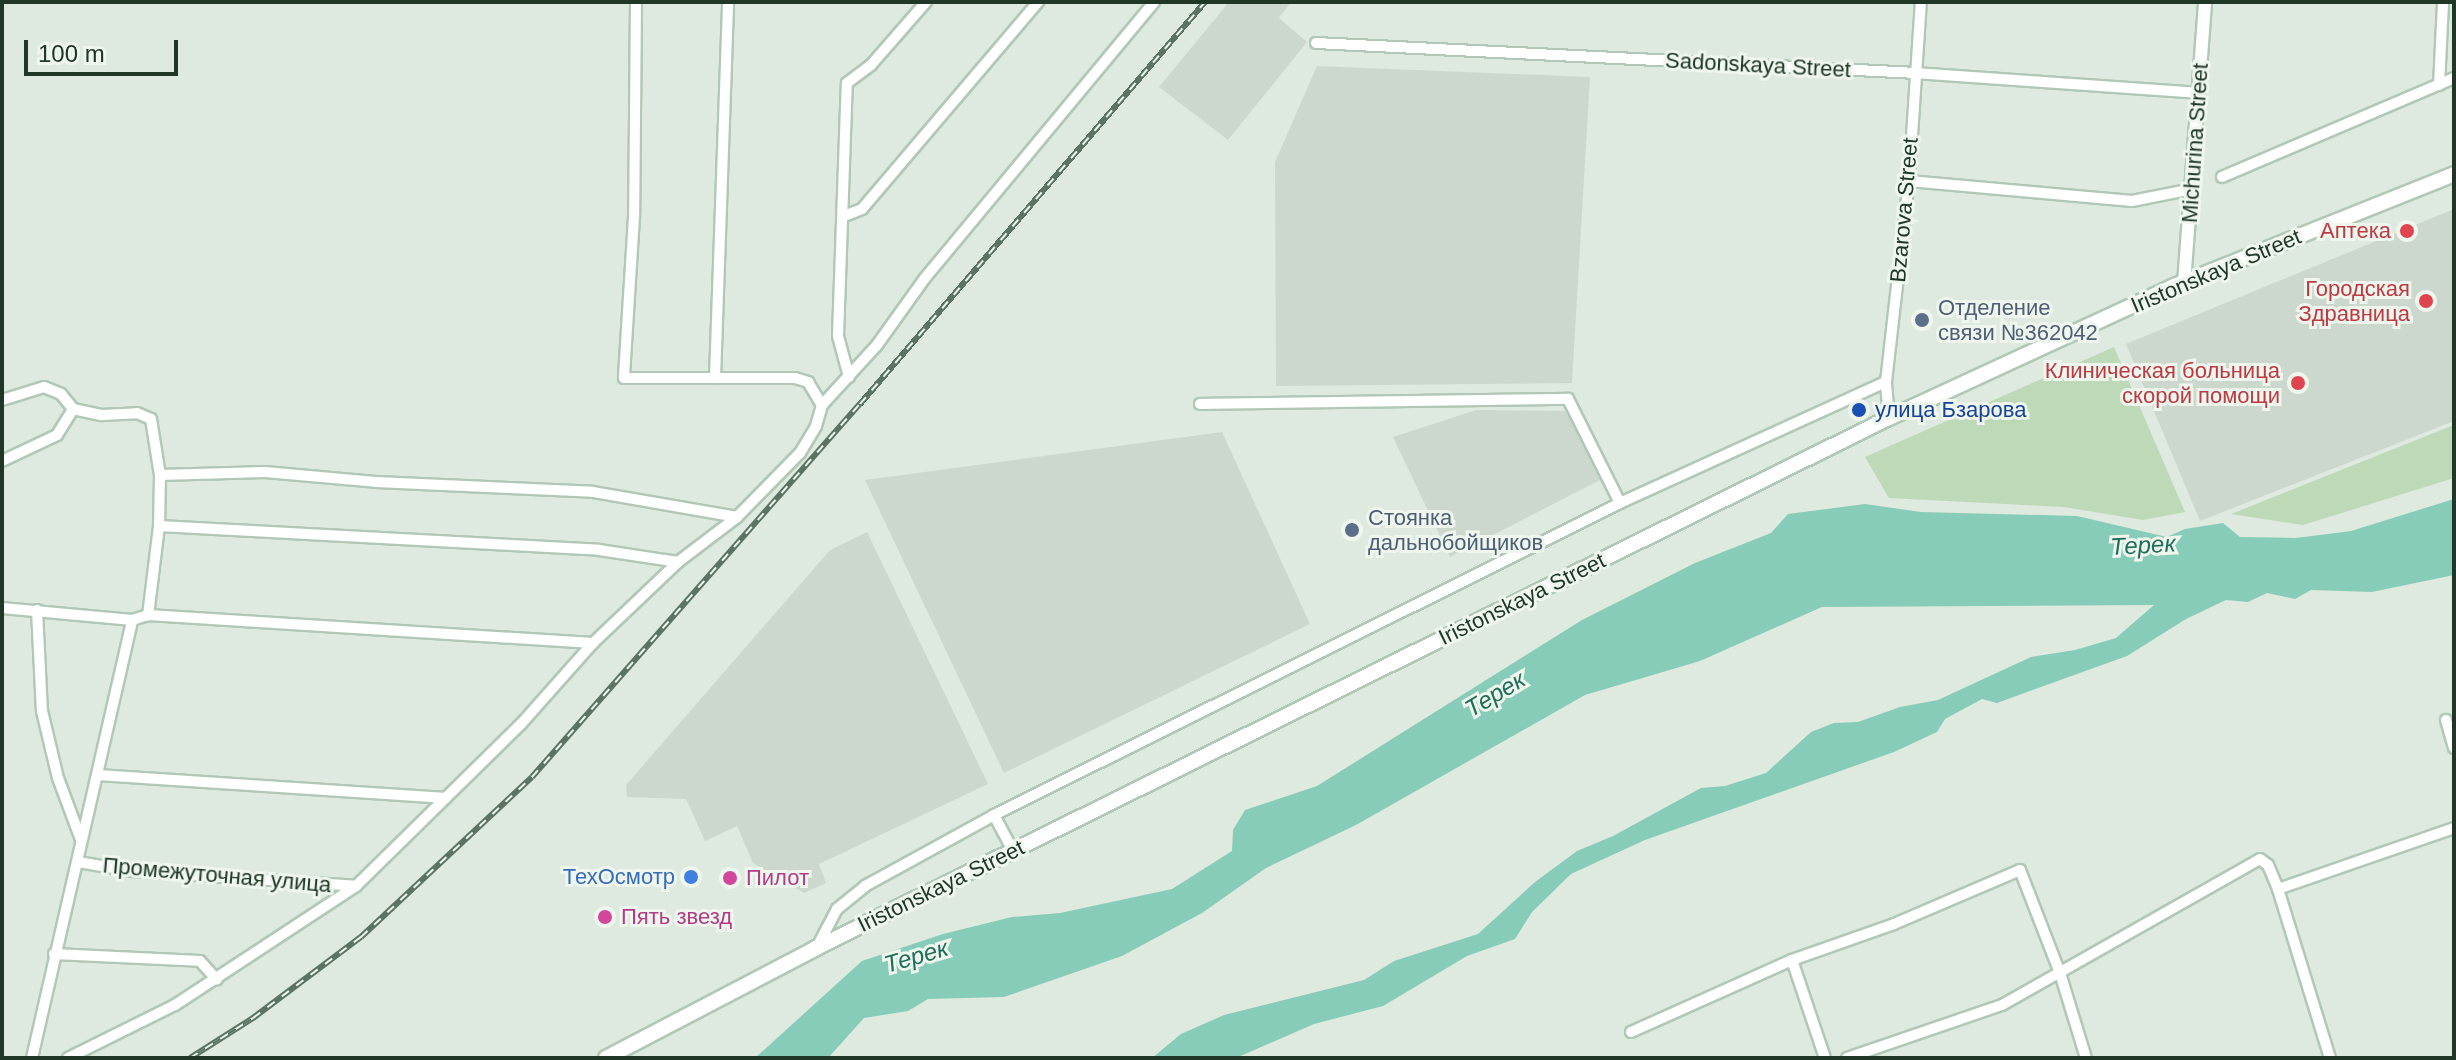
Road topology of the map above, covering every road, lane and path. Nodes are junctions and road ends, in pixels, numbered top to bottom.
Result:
1 (636, 2) edge
2 (728, 2) edge
3 (926, 2) edge
4 (1038, 2) edge
5 (1154, 2) edge
6 (1921, 2) edge
7 (2205, 2) edge
8 (2443, 2) edge
9 (1316, 43) dead end
10 (1916, 73) junction
11 (2454, 78) edge
12 (2439, 85) junction
13 (2199, 93) junction
14 (2454, 174) edge
15 (2222, 177) dead end
16 (1909, 181) junction
17 (2192, 189) junction
18 (844, 216) junction
19 (2184, 283) junction
20 (849, 377) junction
21 (715, 378) junction
22 (1886, 382) junction
23 (2, 400) edge
24 (1200, 404) dead end
25 (822, 405) junction
26 (73, 409) junction
27 (1889, 418) junction
28 (2, 461) edge
29 (160, 475) junction
30 (1620, 503) junction
31 (737, 517) junction
32 (159, 526) junction
33 (678, 562) junction
34 (2, 608) edge
35 (37, 610) junction
36 (148, 615) junction
37 (132, 620) junction
38 (593, 643) junction
39 (2446, 720) dead end
40 (2454, 748) edge
41 (99, 775) junction
42 (445, 798) junction
43 (994, 815) junction
44 (2454, 828) edge
45 (82, 841) junction
46 (1013, 850) junction
47 (78, 862) junction
48 (356, 886) junction
49 (2278, 889) junction
50 (816, 948) junction
51 (54, 954) junction
52 (1792, 960) junction
53 (2060, 973) junction
54 (217, 980) junction
55 (1631, 1032) dead end
56 (32, 1058) edge
57 (68, 1058) edge
58 (606, 1058) edge
59 (1825, 1058) edge
60 (1847, 1058) edge
61 (2086, 1058) edge
62 (2330, 1058) edge

1 - 21 street
2 - 21 street
3 - 18 street
4 - 18 street
5 - 20 street
6 - 10 street, Bzarova Street
7 - 13 street, Michurina Street
8 - 12 street
9 - 10 street, Sadonskaya Street
10 - 13 street, Sadonskaya Street
10 - 16 street, Bzarova Street
11 - 12 street
12 - 15 street
13 - 17 street, Michurina Street
14 - 19 main road, Iristonskaya Street
16 - 17 street
16 - 22 street, Bzarova Street
17 - 19 street, Michurina Street
18 - 20 street
19 - 27 main road, Iristonskaya Street
20 - 25 street
21 - 25 street
22 - 27 street, Bzarova Street
22 - 30 street
23 - 26 street
24 - 30 street
25 - 31 street
26 - 28 street
26 - 29 street
27 - 46 main road, Iristonskaya Street
29 - 31 street
29 - 32 street
30 - 43 street
31 - 33 street
32 - 33 street
32 - 36 street
33 - 38 street
34 - 35 street
35 - 37 street
35 - 45 street
36 - 37 street
36 - 38 street
37 - 41 street
38 - 42 street
39 - 40 street
41 - 42 street
41 - 45 street
42 - 48 street
43 - 46 street
43 - 50 street
44 - 49 street
45 - 47 street
46 - 50 main road, Iristonskaya Street
47 - 48 street, Промежуточная улица
47 - 51 street
48 - 54 street
49 - 53 street
49 - 62 street
50 - 58 main road, Iristonskaya Street
51 - 54 street
51 - 56 street
52 - 53 street
52 - 55 street
52 - 59 street
53 - 60 street
53 - 61 street
54 - 57 street

